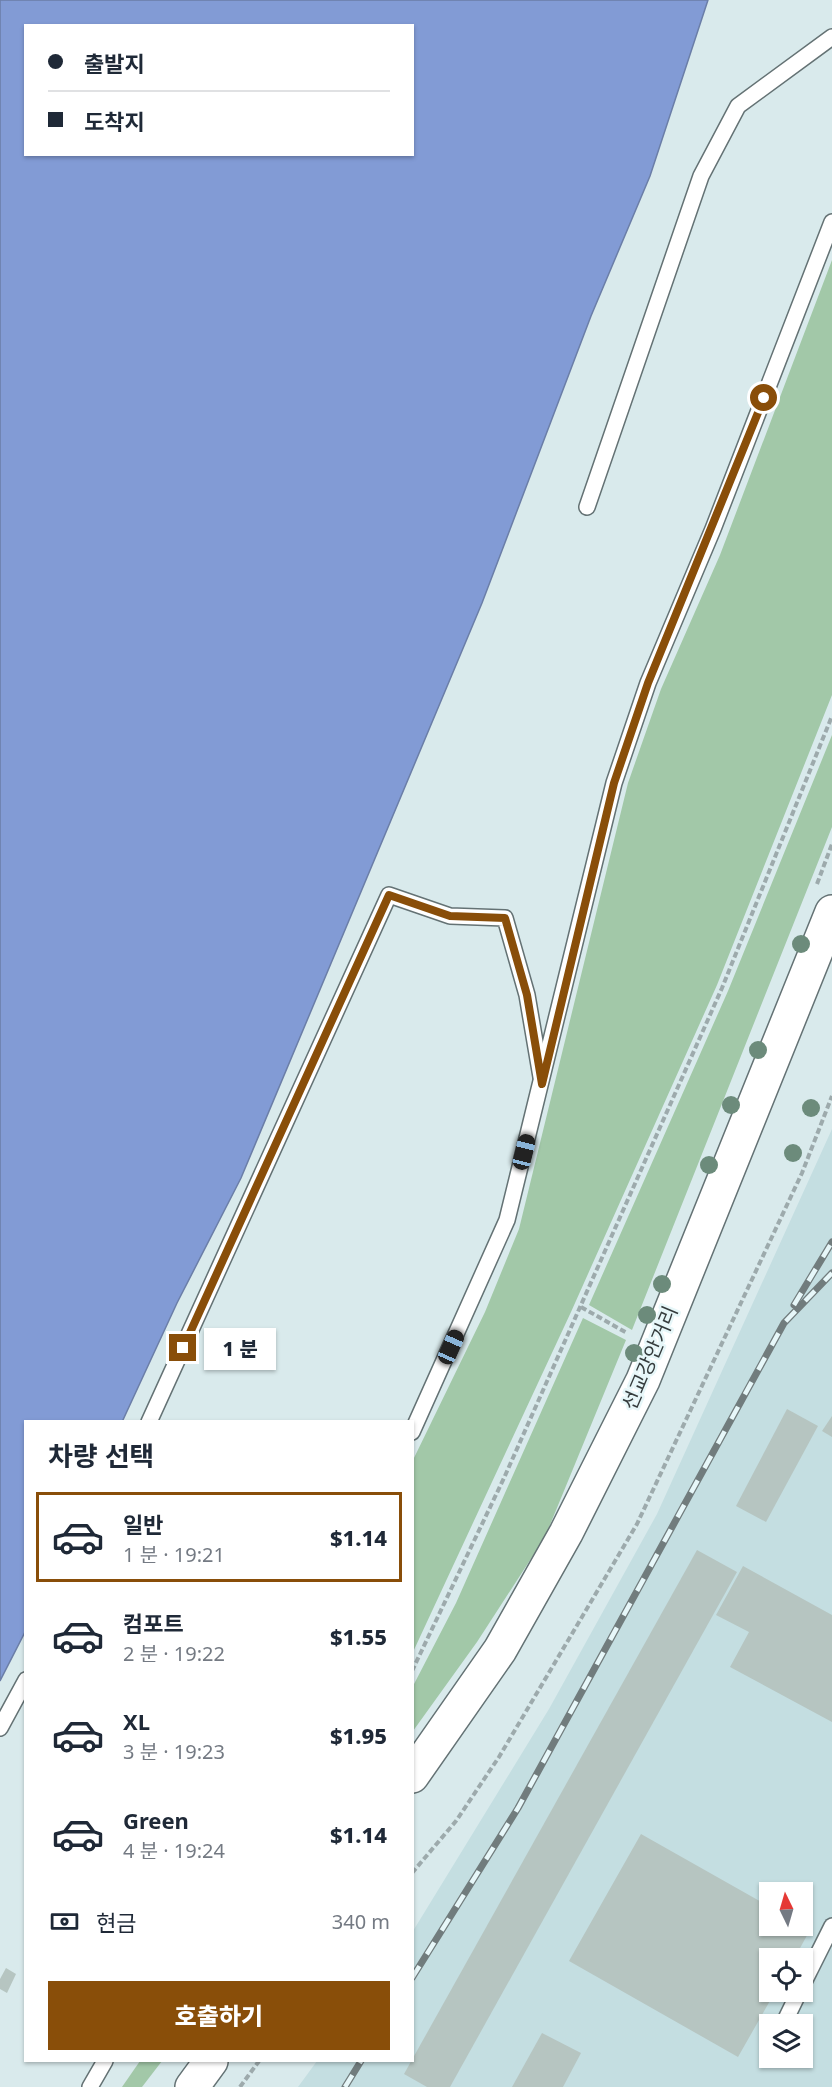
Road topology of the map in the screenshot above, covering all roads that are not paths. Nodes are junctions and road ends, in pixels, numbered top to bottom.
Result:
1 (832, 37) edge
2 (832, 222) edge
3 (587, 507) dead end
4 (832, 912) edge
5 (542, 1084) junction
6 (150, 1420) edge
7 (414, 1428) edge
8 (24, 1684) edge
9 (0, 1728) edge
10 (414, 1773) edge
11 (830, 1937) edge
12 (813, 1967) edge
13 (104, 2062) edge
14 (210, 2062) edge
15 (90, 2087) edge
16 (192, 2087) edge

1 - 3 lane
2 - 5 lane
4 - 10 main road, 선교강안거리
5 - 6 lane
5 - 7 lane
8 - 9 lane
11 - 12 lane
13 - 15 lane
14 - 16 main road

